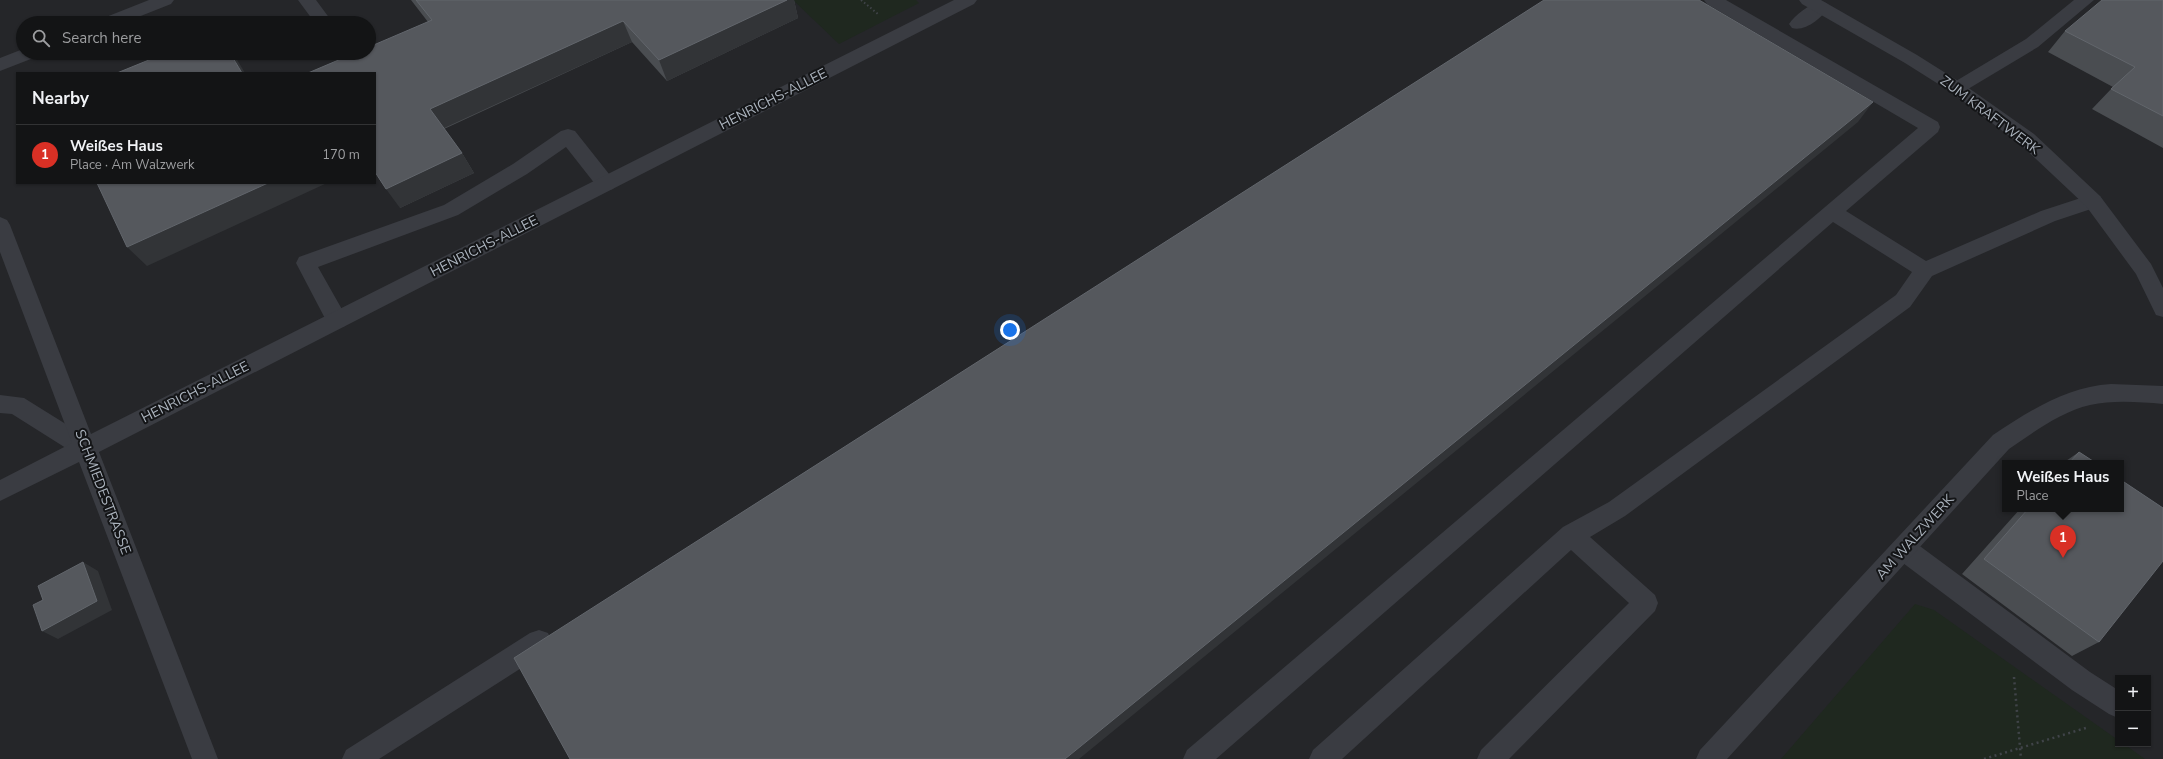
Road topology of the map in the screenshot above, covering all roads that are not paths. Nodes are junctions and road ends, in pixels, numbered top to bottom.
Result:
1 (166, 0) edge
2 (307, 0) edge
3 (968, 0) edge
4 (1713, 0) edge
5 (2085, 0) edge
6 (1814, 3) edge
7 (125, 16) edge
8 (319, 16) edge
9 (1798, 24) dead end
10 (16, 59) edge
11 (0, 65) edge
12 (1957, 88) junction
13 (606, 184) junction
14 (2093, 201) junction
15 (1832, 212) junction
16 (0, 225) edge
17 (1926, 270) junction
18 (2163, 309) edge
19 (337, 320) junction
20 (2163, 395) edge
21 (0, 404) edge
22 (85, 448) junction
23 (0, 491) edge
24 (1571, 535) junction
25 (1904, 549) junction
26 (557, 630) edge
27 (2115, 703) edge
28 (205, 759) edge
29 (355, 759) edge
30 (1196, 759) edge
31 (1322, 759) edge
32 (1490, 759) edge
33 (1709, 759) edge

1 - 7 street
2 - 8 street
3 - 13 street, HENRICHS-ALLEE
4 - 15 street
5 - 12 street
6 - 9 street
6 - 12 street, ZUM KRAFTWERK
10 - 11 street
12 - 14 street, ZUM KRAFTWERK
13 - 19 street, HENRICHS-ALLEE
13 - 19 street
14 - 17 street
14 - 18 street, ZUM KRAFTWERK
15 - 17 street
15 - 30 street
16 - 22 street, SCHMIEDESTRASSE
17 - 24 street
19 - 22 street, HENRICHS-ALLEE
20 - 25 street, AM WALZWERK
21 - 22 street
22 - 23 street, HENRICHS-ALLEE
22 - 28 street, SCHMIEDESTRASSE
24 - 31 street
24 - 32 street
25 - 27 street
25 - 33 street, AM WALZWERK
26 - 29 street

